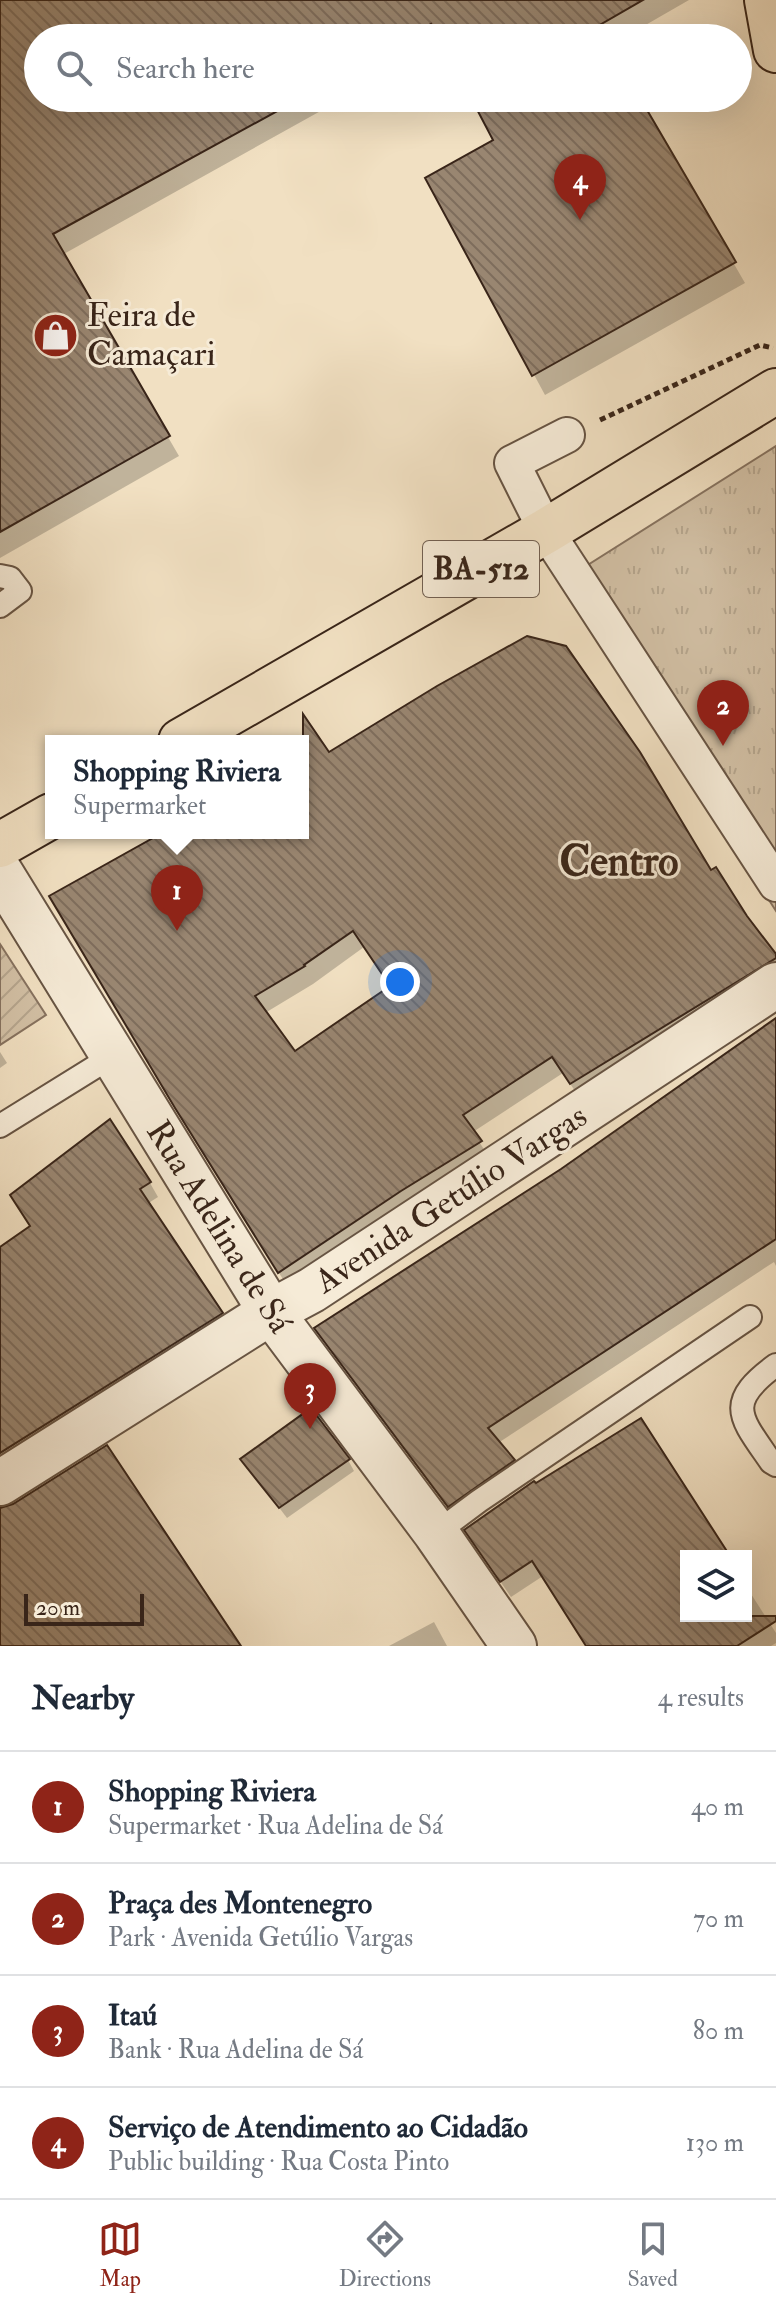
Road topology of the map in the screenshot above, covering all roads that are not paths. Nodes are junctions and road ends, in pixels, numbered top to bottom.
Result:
1 (767, 0) edge
2 (776, 50) edge
3 (776, 391) edge
4 (567, 435) road end
5 (546, 531) junction
6 (10, 582) edge
7 (0, 606) edge
8 (191, 735) edge
9 (45, 819) edge
10 (0, 845) edge
11 (0, 872) edge
12 (776, 884) edge
13 (776, 985) edge
14 (111, 1053) junction
15 (0, 1126) edge
16 (271, 1312) junction
17 (750, 1317) dead end
18 (776, 1365) edge
19 (776, 1465) edge
20 (0, 1483) edge
21 (436, 1533) junction
22 (514, 1646) edge

1 - 2 main road
3 - 5 main road, BA-512
4 - 5 street
5 - 8 main road, BA-512
5 - 12 street
6 - 7 lane
9 - 10 main road
11 - 14 street, Rua Adelina de Sá
13 - 16 street, Avenida Getúlio Vargas
14 - 15 lane
14 - 16 street, Rua Adelina de Sá
16 - 20 street, Avenida Getúlio Vargas
16 - 21 street, Rua Adelina de Sá
17 - 21 lane
18 - 19 lane
21 - 22 street, Rua Adelina de Sá

